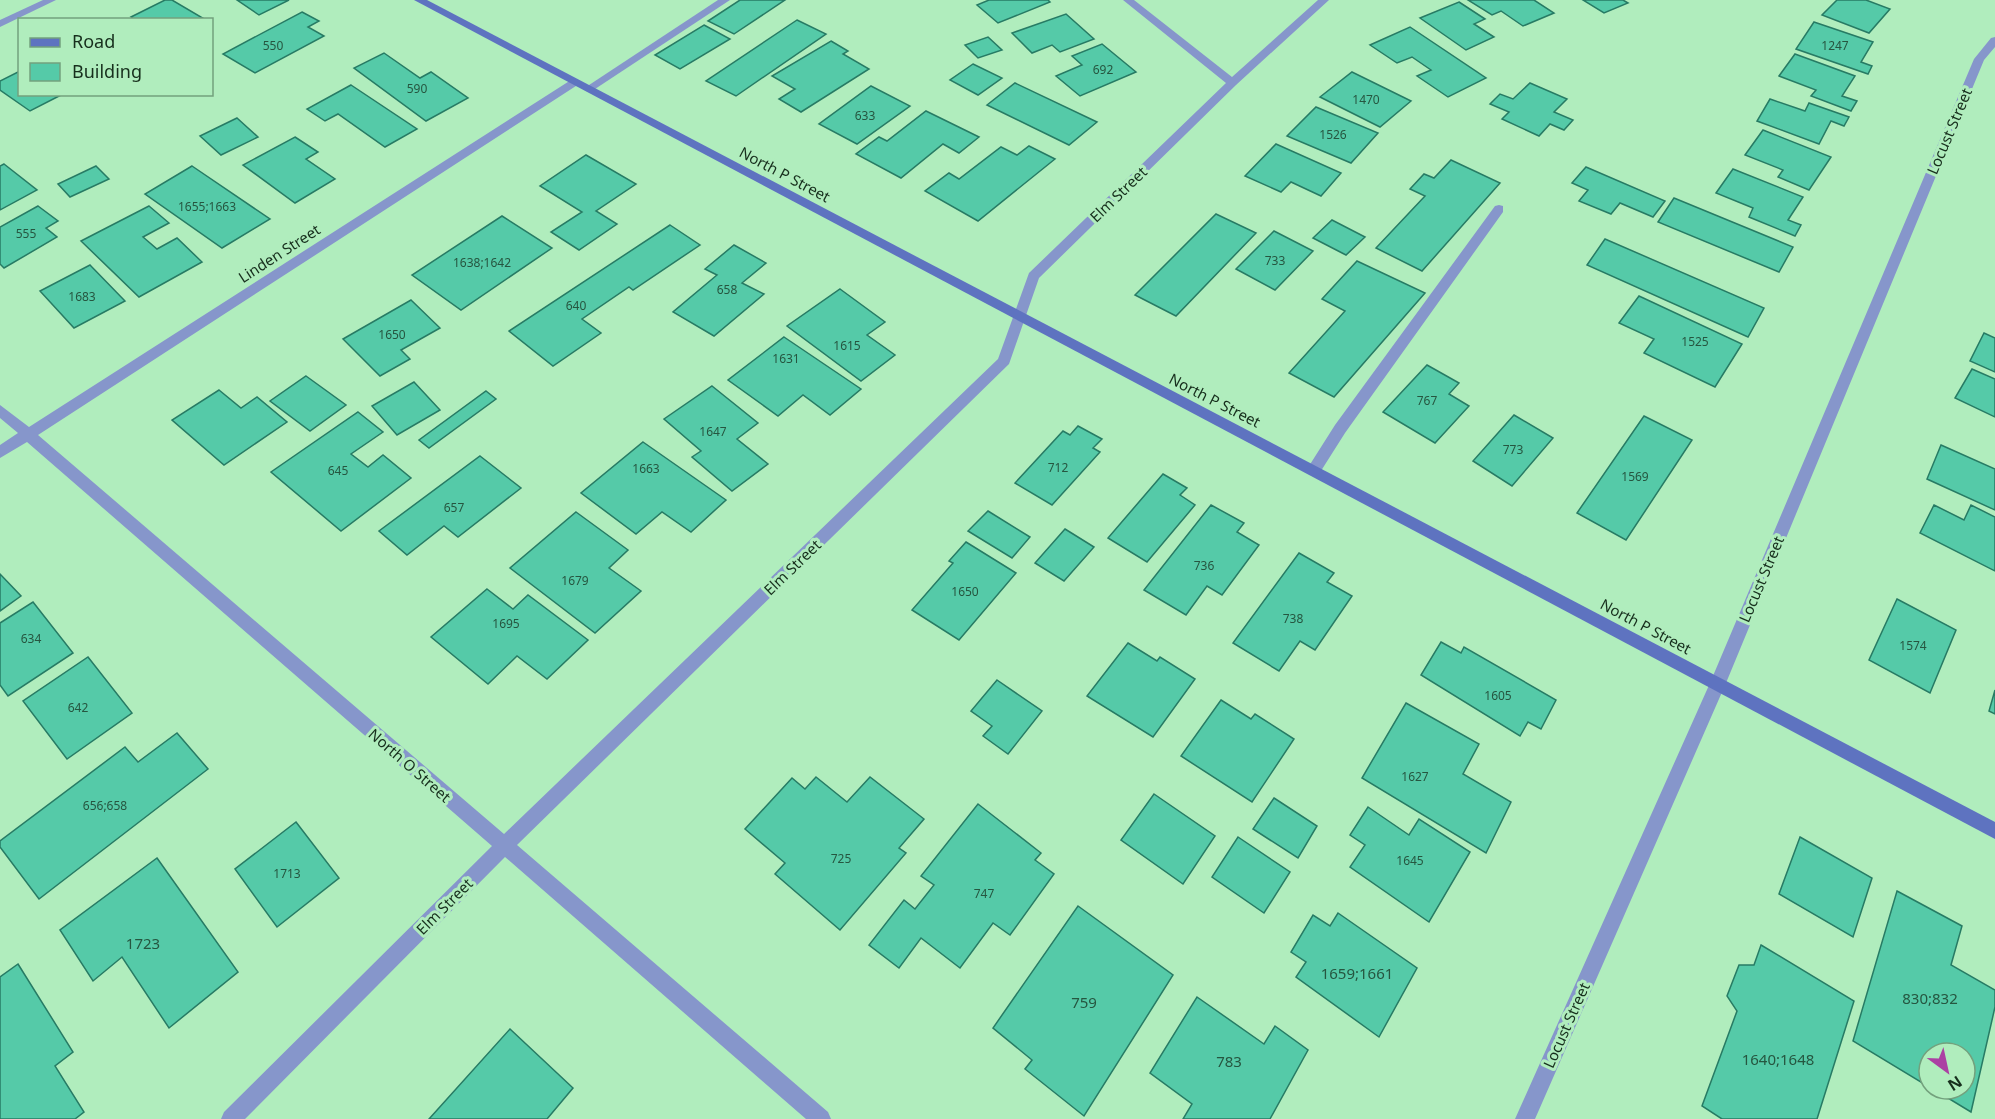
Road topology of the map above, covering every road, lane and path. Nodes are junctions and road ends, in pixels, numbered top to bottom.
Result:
1 (51, 0) edge
2 (419, 0) edge
3 (725, 0) edge
4 (1128, 0) edge
5 (1324, 0) edge
6 (0, 24) edge
7 (1995, 40) edge
8 (1232, 83) junction
9 (582, 86) junction
10 (1499, 208) dead end
11 (1018, 315) junction
12 (0, 410) edge
13 (28, 435) junction
14 (0, 452) edge
15 (1314, 470) junction
16 (1718, 683) junction
17 (1995, 831) edge
18 (504, 846) junction
19 (231, 1119) edge
20 (821, 1119) edge
21 (1525, 1119) edge

1 - 6 street
2 - 9 street, North P Street
3 - 9 street, Linden Street
4 - 8 street
5 - 8 street, Elm Street
7 - 16 street, Locust Street
8 - 11 street, Elm Street
9 - 11 street, North P Street
9 - 13 street, Linden Street
10 - 15 street
11 - 15 street, North P Street
11 - 18 street, Elm Street
12 - 13 street, North O Street
13 - 14 street, Linden Street
13 - 18 street, North O Street
15 - 16 street, North P Street
16 - 17 street, North P Street
16 - 21 street, Locust Street
18 - 19 street, Elm Street
18 - 20 street, North O Street

